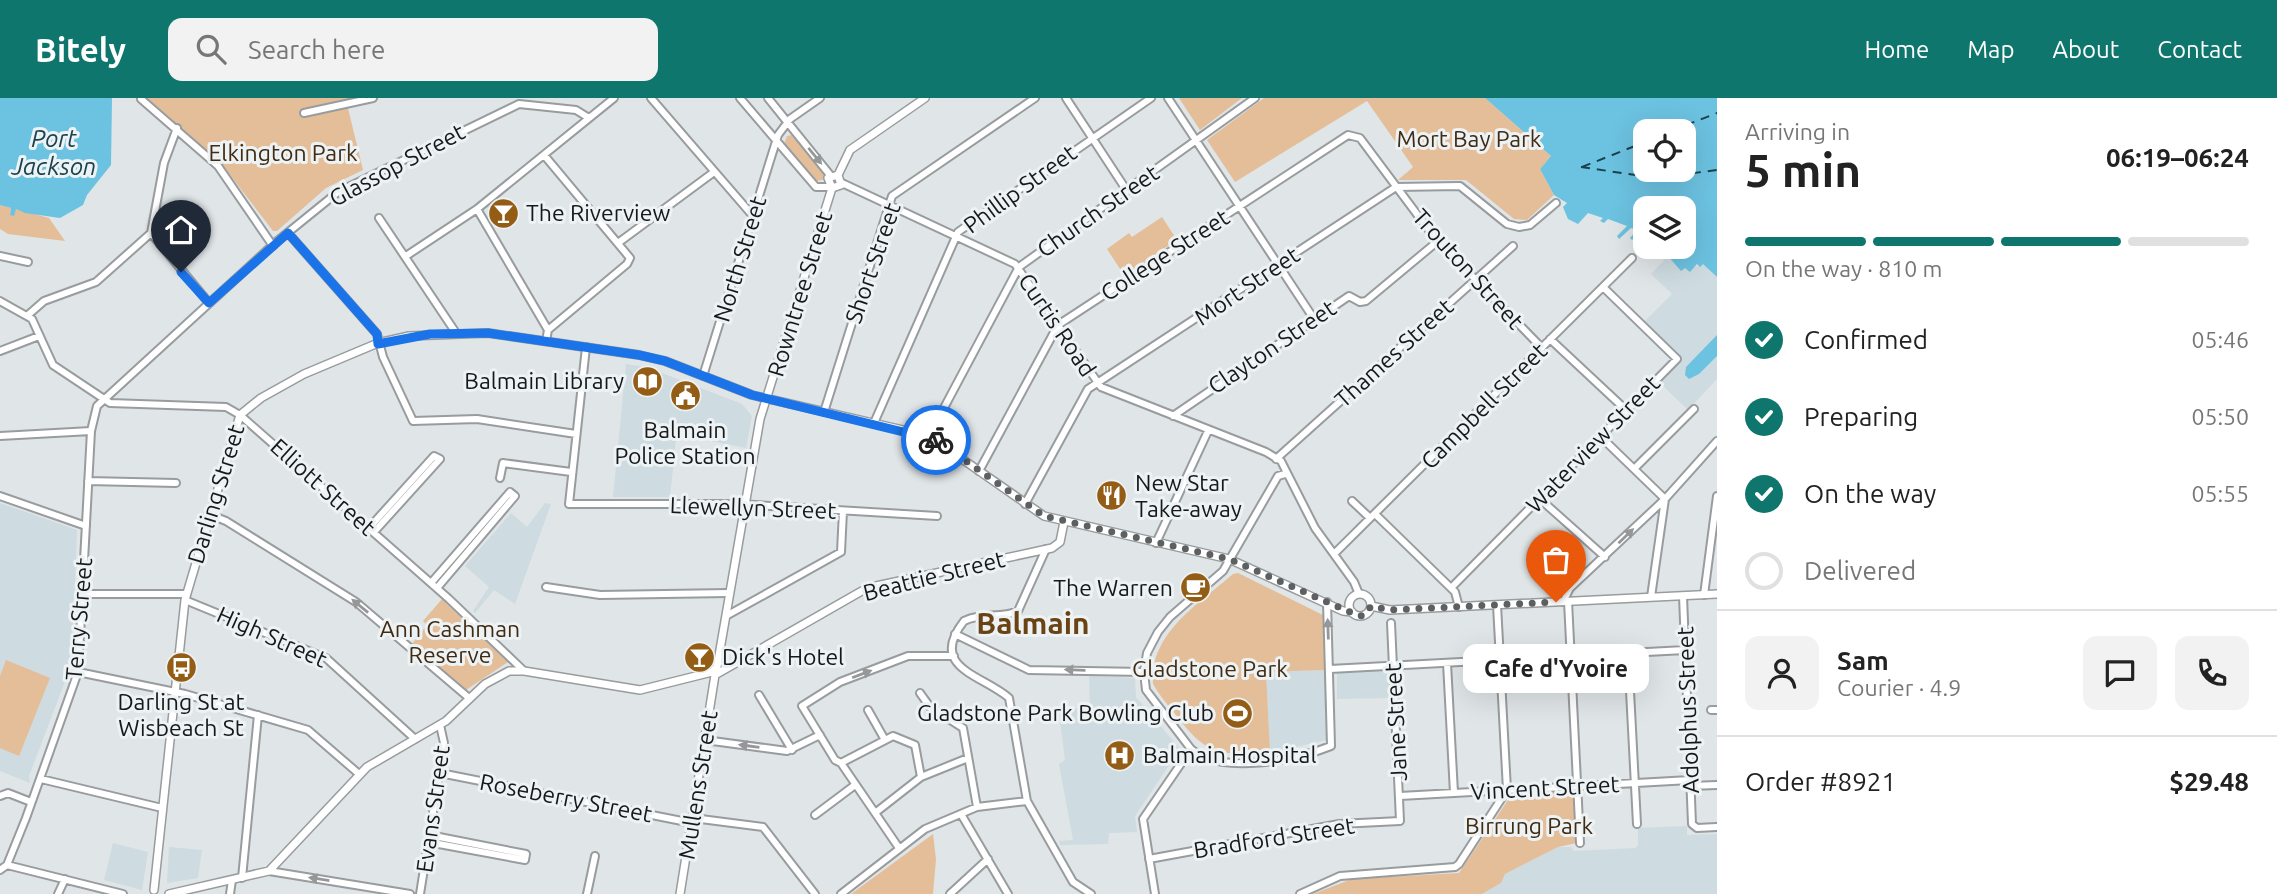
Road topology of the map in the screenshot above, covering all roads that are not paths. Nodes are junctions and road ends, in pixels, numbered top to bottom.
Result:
1 (373, 98) edge
2 (614, 98) edge
3 (651, 98) edge
4 (740, 98) edge
5 (768, 98) edge
6 (820, 98) edge
7 (925, 98) edge
8 (1035, 98) edge
9 (1066, 98) edge
10 (1151, 98) edge
11 (1168, 98) edge
12 (1255, 98) edge
13 (141, 99) edge
14 (518, 101) edge
15 (304, 113) dead end
16 (589, 118) junction
17 (788, 123) junction
18 (177, 128) junction
19 (1092, 138) junction
20 (777, 142) junction
21 (1197, 142) junction
22 (544, 155) junction
23 (714, 172) junction
24 (834, 175) junction
25 (842, 183) junction
26 (831, 187) junction
27 (1396, 187) junction
28 (1127, 191) junction
29 (1556, 203) dead end
30 (888, 204) junction
31 (1239, 206) junction
32 (477, 209) junction
33 (753, 216) junction
34 (379, 218) dead end
35 (151, 233) junction
36 (288, 233) junction
37 (955, 237) junction
38 (1438, 242) junction
39 (618, 243) junction
40 (273, 246) junction
41 (1513, 246) dead end
42 (0, 256) edge
43 (406, 256) junction
44 (1632, 258) dead end
45 (28, 262) dead end
46 (1279, 264) junction
47 (1019, 267) junction
48 (1475, 280) junction
49 (1603, 287) junction
50 (0, 301) edge
51 (209, 303) junction
52 (28, 316) junction
53 (1314, 319) junction
54 (1058, 325) junction
55 (548, 330) junction
56 (456, 333) junction
57 (39, 336) junction
58 (1550, 339) junction
59 (546, 341) junction
60 (378, 344) junction
61 (586, 347) junction
62 (1542, 348) junction
63 (0, 351) edge
64 (703, 376) junction
65 (1097, 384) junction
66 (103, 399) junction
67 (767, 399) junction
68 (1694, 409) dead end
69 (1626, 411) junction
70 (824, 412) junction
71 (240, 415) junction
72 (1173, 416) junction
73 (874, 424) junction
74 (91, 431) junction
75 (1208, 431) junction
76 (576, 434) junction
77 (0, 436) edge
78 (929, 436) junction
79 (1601, 437) junction
80 (1717, 441) edge
81 (1276, 459) junction
82 (1634, 469) junction
83 (979, 471) junction
84 (572, 472) junction
85 (1285, 474) junction
86 (500, 478) dead end
87 (88, 481) junction
88 (415, 482) dead end
89 (176, 483) dead end
90 (0, 496) edge
91 (1717, 496) edge
92 (1540, 499) junction
93 (1665, 499) junction
94 (1352, 501) dead end
95 (1025, 504) junction
96 (745, 505) junction
97 (843, 511) junction
98 (208, 514) junction
99 (494, 516) dead end
100 (937, 516) dead end
101 (1373, 516) junction
102 (1064, 522) junction
103 (86, 526) junction
104 (372, 530) junction
105 (1156, 543) junction
106 (1046, 549) junction
107 (1335, 553) junction
108 (1605, 557) junction
109 (1229, 559) junction
110 (434, 586) junction
111 (546, 587) dead end
112 (1451, 588) junction
113 (729, 593) junction
114 (83, 594) junction
115 (1359, 594) junction
116 (1717, 594) edge
117 (1704, 595) junction
118 (1683, 596) junction
119 (186, 597) junction
120 (1651, 597) junction
121 (1327, 602) junction
122 (1350, 602) junction
123 (1565, 602) junction
124 (1497, 605) junction
125 (1371, 606) junction
126 (1459, 607) junction
127 (1352, 612) junction
128 (726, 616) junction
129 (1391, 623) dead end
130 (955, 634) junction
131 (1685, 650) junction
132 (1628, 653) junction
133 (954, 656) junction
134 (1571, 656) junction
135 (1500, 660) junction
136 (1447, 663) junction
137 (1394, 666) junction
138 (1330, 669) junction
139 (524, 671) junction
140 (716, 671) junction
141 (1144, 671) junction
142 (78, 672) junction
143 (173, 692) junction
144 (920, 693) dead end
145 (759, 695) dead end
146 (469, 698) junction
147 (868, 710) dead end
148 (258, 715) junction
149 (440, 724) junction
150 (820, 735) junction
151 (415, 739) junction
152 (705, 740) junction
153 (885, 740) junction
154 (1191, 749) junction
155 (792, 750) junction
156 (968, 758) junction
157 (841, 764) junction
158 (440, 773) junction
159 (359, 774) junction
160 (921, 777) junction
161 (41, 779) junction
162 (1635, 783) junction
163 (1690, 783) junction
164 (855, 785) junction
165 (1717, 785) edge
166 (1577, 786) junction
167 (1507, 790) junction
168 (1454, 793) junction
169 (0, 796) edge
170 (1400, 796) junction
171 (1027, 801) junction
172 (32, 802) junction
173 (977, 807) junction
174 (162, 808) junction
175 (875, 813) junction
176 (961, 814) junction
177 (815, 815) dead end
178 (692, 820) junction
179 (1401, 821) joint
180 (1637, 824) dead end
181 (1717, 827) edge
182 (429, 839) junction
183 (1580, 843) dead end
184 (899, 848) junction
185 (480, 849) junction
186 (595, 856) dead end
187 (988, 859) junction
188 (1149, 859) junction
189 (7, 865) junction
190 (0, 870) edge
191 (269, 871) junction
192 (242, 878) junction
193 (65, 879) junction
194 (232, 880) junction
195 (154, 893) edge
196 (1087, 893) edge
197 (58, 894) edge
198 (123, 894) edge
199 (169, 894) edge
200 (230, 894) edge
201 (410, 894) edge
202 (420, 894) edge
203 (587, 894) edge
204 (680, 894) edge
205 (815, 894) edge
206 (841, 894) edge
207 (950, 894) edge
208 (1008, 894) edge
209 (1155, 894) edge
210 (1300, 894) edge

1 - 15 street
2 - 16 street
3 - 23 street
4 - 20 street
5 - 17 street
6 - 17 street
7 - 24 street
8 - 30 street, Short Street
9 - 19 street
10 - 19 street, Phillip Street
11 - 21 street
12 - 21 street, Church Street
13 - 18 street
14 - 16 street, Glassop Street
14 - 36 street, Glassop Street
16 - 22 street
17 - 20 street, North Street
17 -> 24 street
18 - 35 street
18 - 40 street
19 - 28 street
19 - 37 street, Phillip Street
20 - 26 street
20 - 33 street, North Street
21 - 28 street, Church Street
21 - 31 street
22 - 32 street
22 - 39 street
23 - 33 street
23 - 39 street
24 - 25 street
24 - 26 street, Rowntree Street
25 - 26 street
25 - 30 street, Curtis Road
26 - 67 street, Rowntree Street
27 - 29 street
27 - 31 street, College Street
27 - 38 street, Trouton Street
27 - 46 street, Mort Street
28 - 47 street, Church Street
30 - 37 street, Curtis Road
30 - 70 street, Short Street
31 - 46 street
31 - 54 street, College Street
32 - 43 street
32 - 55 street
33 - 64 street, North Street
34 - 43 street
35 - 51 street
35 - 52 street
36 - 40 street, Glassop Street
36 - 60 street
37 - 47 street, Curtis Road
37 - 73 street, Phillip Street
38 - 48 street, Trouton Street
38 - 53 street, Clayton Street
39 - 55 street
40 - 51 street, Glassop Street
41 - 48 street, Thames Street
42 - 45 street
43 - 56 street
44 - 49 street, Campbell Street
46 - 53 street
46 - 65 street, Mort Street
47 - 54 street, Curtis Road
47 - 78 street, Church Street
48 - 62 street, Trouton Street
48 - 81 street, Thames Street
49 - 58 street, Campbell Street
49 - 69 street, Waterview Street
50 - 52 street
51 - 66 street, Glassop Street
52 - 57 street, Elliott Street
53 - 72 street, Clayton Street
54 - 65 street, Curtis Road
54 - 83 street, College Street
55 - 59 street
56 - 59 street, Darling Street
56 - 60 street, Darling Street
57 - 63 street
57 - 66 street, Elliott Street
58 - 62 street, Campbell Street
58 - 69 street
59 - 61 street, Darling Street
60 - 71 street, Darling Street
60 - 76 street
61 - 64 street, Darling Street
61 - 76 street
62 - 101 street, Campbell Street
64 - 67 street, Darling Street
65 - 72 street, Curtis Road
65 - 95 street, Mort Street
66 - 71 street, Elliott Street
66 - 74 street, Terry Street
67 - 70 street, Darling Street
67 - 96 street, Rowntree Street
68 - 82 street
69 - 79 street, Waterview Street
70 - 73 street, Darling Street
71 - 98 street, Darling Street
71 - 104 street, Elliott Street
72 - 75 street, Curtis Road
73 - 78 street, Darling Street
74 - 77 street
74 - 87 street, Terry Street
75 - 81 street, Curtis Road
75 - 105 street
76 - 84 street
78 - 83 street, Darling Street
79 - 82 street
79 - 92 street, Waterview Street
80 - 93 street
81 - 85 street
82 - 93 street
83 - 95 street, Darling Street
84 - 86 street
84 - 96 street, Llewellyn Street
85 - 107 street
85 - 109 street
87 - 89 street
87 - 103 street, Terry Street
88 - 104 street
90 - 103 street
91 - 117 street
92 - 108 street
92 - 112 street, Waterview Street
108 -> 93 street
93 - 120 street
94 - 101 street
95 - 102 street, Darling Street
96 - 97 street, Llewellyn Street
96 - 113 street, Mullens Street
97 - 100 street, Llewellyn Street
97 - 128 street
98 - 119 street, Darling Street
146 -> 98 street
99 - 110 street
101 - 107 street, Campbell Street
101 - 112 street
102 - 105 street, Darling Street
102 - 106 street
103 - 114 street, Terry Street
104 - 110 street, Elliott Street
105 - 109 street, Darling Street
106 - 130 street
106 - 140 street, Beattie Street
107 - 115 street
108 - 123 street
109 - 121 street, Darling Street
109 - 141 street
110 - 139 street, Elliott Street
111 - 113 street
112 - 126 street
113 - 128 street, Mullens Street
114 - 119 street
114 - 142 street, Terry Street
115 - 122 street
115 - 125 street
116 - 117 street
117 - 118 street
118 - 120 street
118 - 131 street, Adolphus Street
119 - 143 street, Darling Street
119 - 151 street, High Street
120 - 123 street
121 - 122 street, Darling Street
121 - 127 street, Darling Street
138 -> 121 street
122 - 127 street
123 - 124 street
123 - 134 street
124 - 126 street
124 - 135 street
125 - 126 street
125 - 127 street
128 - 140 street, Mullens Street
129 - 137 street, Jane Street
130 - 133 street
141 -> 130 street
131 - 132 street
131 - 163 street, Adolphus Street
132 - 134 street
132 - 162 street
150 -> 133 street
133 - 171 street
134 - 135 street
134 - 166 street
135 - 136 street
135 - 167 street
136 - 137 street
136 - 168 street
137 - 138 street
137 - 170 street, Jane Street
138 - 154 street
139 - 140 street, Beattie Street
139 - 146 street, Beattie Street
140 - 152 street, Mullens Street
141 - 154 street
142 - 143 street
142 - 161 street, Terry Street
143 - 148 street
143 - 174 street, Darling Street
144 - 156 street
145 - 155 street
146 - 149 street, Beattie Street
147 - 153 street
148 - 159 street
148 - 192 street
149 - 151 street, Beattie Street
149 - 158 street, Evans Street
150 - 155 street
150 - 157 street
151 - 159 street, Beattie Street
155 -> 152 street
152 - 178 street, Mullens Street
153 - 157 street
153 - 160 street
154 - 188 street
156 - 160 street
156 - 173 street
157 - 164 street
158 - 178 street, Roseberry Street
158 - 182 street, Evans Street
159 - 191 street, Beattie Street
160 - 175 street
161 - 172 street, Terry Street
161 - 174 street
162 - 163 street, Vincent Street
162 - 166 street, Vincent Street
162 - 180 street
163 - 165 street, Vincent Street
163 - 181 street, Adolphus Street
164 - 175 street
164 - 177 street
166 - 167 street, Vincent Street
166 - 183 street
167 - 168 street, Vincent Street
167 - 210 street
168 - 170 street, Vincent Street
169 - 172 street
170 - 179 street, Jane Street
171 - 173 street
171 - 196 street
172 - 189 street, Terry Street
173 - 176 street
174 - 195 street, Darling Street
175 - 184 street
176 - 184 street
176 - 187 street
178 - 204 street, Mullens Street
178 - 205 street, Roseberry Street
179 - 188 street, Bradford Street
182 - 185 street
182 - 202 street, Evans Street
184 - 206 street
185 - 185 street
186 - 203 street
187 - 207 street
187 - 208 street
188 - 209 street
189 - 190 street
189 - 193 street
191 - 192 street
201 -> 191 street
192 - 194 street
193 - 197 street
193 - 198 street
194 - 199 street
194 - 200 street

